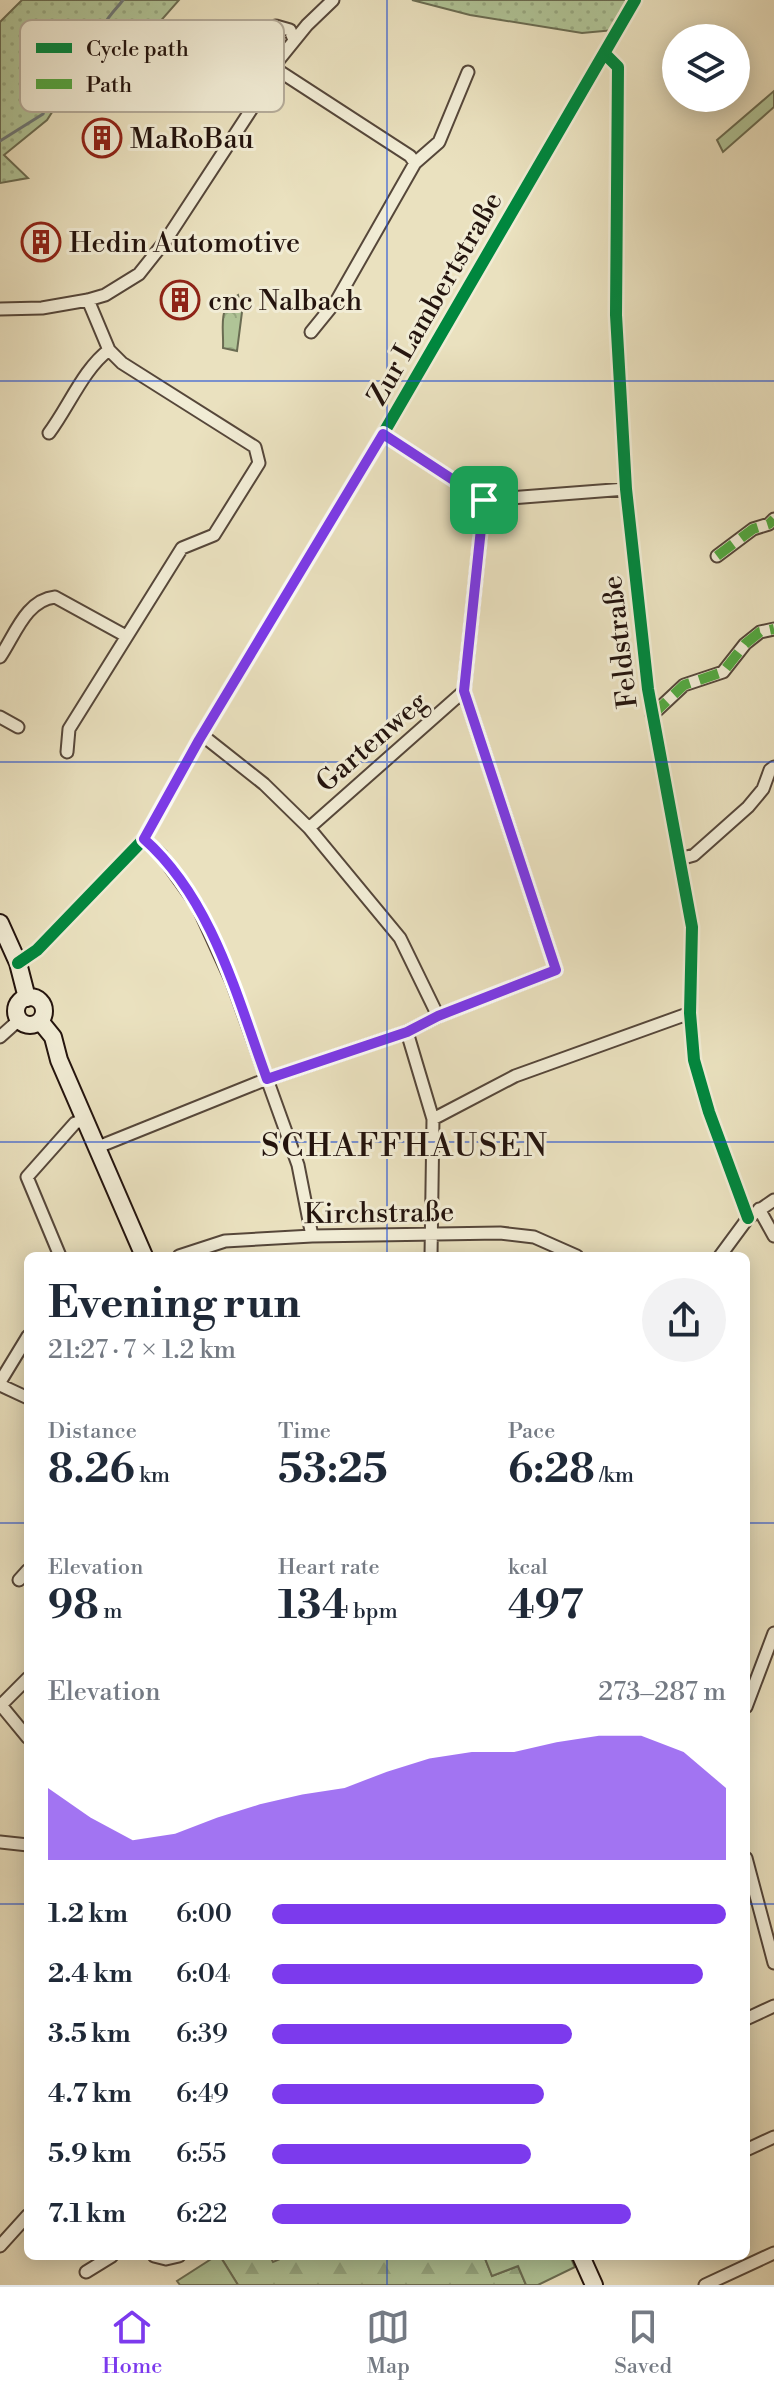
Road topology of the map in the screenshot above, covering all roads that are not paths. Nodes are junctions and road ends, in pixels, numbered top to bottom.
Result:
1 (333, 0) edge
2 (635, 0) edge
3 (284, 27) edge
4 (294, 40) junction
5 (284, 54) edge
6 (605, 54) junction
7 (284, 71) edge
8 (468, 72) dead end
9 (247, 112) edge
10 (415, 163) junction
11 (88, 300) junction
12 (0, 309) edge
13 (311, 332) dead end
14 (109, 350) junction
15 (49, 433) dead end
16 (383, 434) junction
17 (626, 489) junction
18 (484, 500) junction
19 (772, 525) edge
20 (717, 556) dead end
21 (774, 629) edge
22 (126, 636) junction
23 (0, 657) edge
24 (464, 691) junction
25 (652, 715) junction
26 (0, 717) edge
27 (18, 727) dead end
28 (202, 735) junction
29 (67, 752) dead end
30 (774, 767) edge
31 (309, 828) junction
32 (144, 839) junction
33 (680, 859) junction
34 (0, 923) edge
35 (18, 963) junction
36 (27, 998) junction
37 (690, 1013) junction
38 (438, 1016) junction
39 (19, 1020) junction
40 (40, 1021) junction
41 (407, 1032) junction
42 (1, 1033) edge
43 (267, 1079) junction
44 (433, 1119) junction
45 (86, 1120) junction
46 (98, 1147) junction
47 (772, 1201) edge
48 (759, 1209) junction
49 (748, 1218) junction
50 (432, 1235) junction
51 (312, 1236) junction
52 (774, 1236) edge
53 (58, 1252) edge
54 (142, 1252) edge
55 (191, 1252) edge
56 (431, 1252) edge
57 (568, 1252) edge
58 (723, 1252) edge
59 (24, 1343) edge
60 (0, 1384) edge
61 (24, 1396) edge
62 (24, 1574) edge
63 (19, 1580) dead end
64 (774, 1633) edge
65 (771, 1648) edge
66 (24, 1682) edge
67 (750, 1698) edge
68 (0, 1705) edge
69 (24, 1733) edge
70 (0, 1842) edge
71 (24, 1845) edge
72 (750, 1873) edge
73 (774, 1963) edge
74 (774, 2006) edge
75 (750, 2017) edge
76 (774, 2137) edge
77 (750, 2148) edge
78 (24, 2219) edge
79 (0, 2246) edge
80 (774, 2253) edge
81 (106, 2260) edge
82 (583, 2260) edge
83 (86, 2272) dead end
84 (594, 2285) edge
85 (705, 2285) edge

1 - 4 street
2 - 6 street, Zur Lambertstraße
3 - 4 street
4 - 5 street
6 - 16 street, Zur Lambertstraße
6 - 17 street, Feldstraße
7 - 10 street
8 - 10 street
9 - 11 street
10 - 13 street
11 - 12 street
11 - 14 street
14 - 15 street
14 - 22 street
16 - 18 street
16 - 28 street, Zur Lambertstraße
17 - 18 street
17 - 25 street, Feldstraße
18 - 24 street
19 - 20 street
21 - 25 street
22 - 23 street
22 - 29 street
24 - 31 street, Gartenweg
24 - 38 street
25 - 33 street, Feldstraße
26 - 27 street
28 - 31 street
28 - 32 street, Zur Lambertstraße
30 - 33 street
31 - 38 street
32 - 35 street, Zur Lambertstraße
32 - 43 street
33 - 37 street, Feldstraße
34 - 35 street
35 - 36 street
36 - 39 street
36 - 40 street
37 - 44 street
37 - 49 street, Feldstraße
38 - 41 street
39 - 40 street
39 - 42 street
40 - 45 street
41 - 43 street
41 - 44 street
43 - 46 street
43 - 51 street
44 - 50 street
45 - 46 street
45 - 53 street
46 - 54 street
47 - 48 street
48 - 49 street
48 - 52 street
49 - 58 street
50 - 51 street, Kirchstraße
50 - 56 street
50 - 57 street, Kirchstraße
51 - 55 street, Kirchstraße
59 - 60 street
60 - 61 street
62 - 63 street
64 - 65 street
65 - 67 street
66 - 68 street
68 - 69 street
70 - 71 street
72 - 73 street
74 - 75 street
76 - 77 street
78 - 79 street
80 - 85 street
81 - 83 street
82 - 84 street

